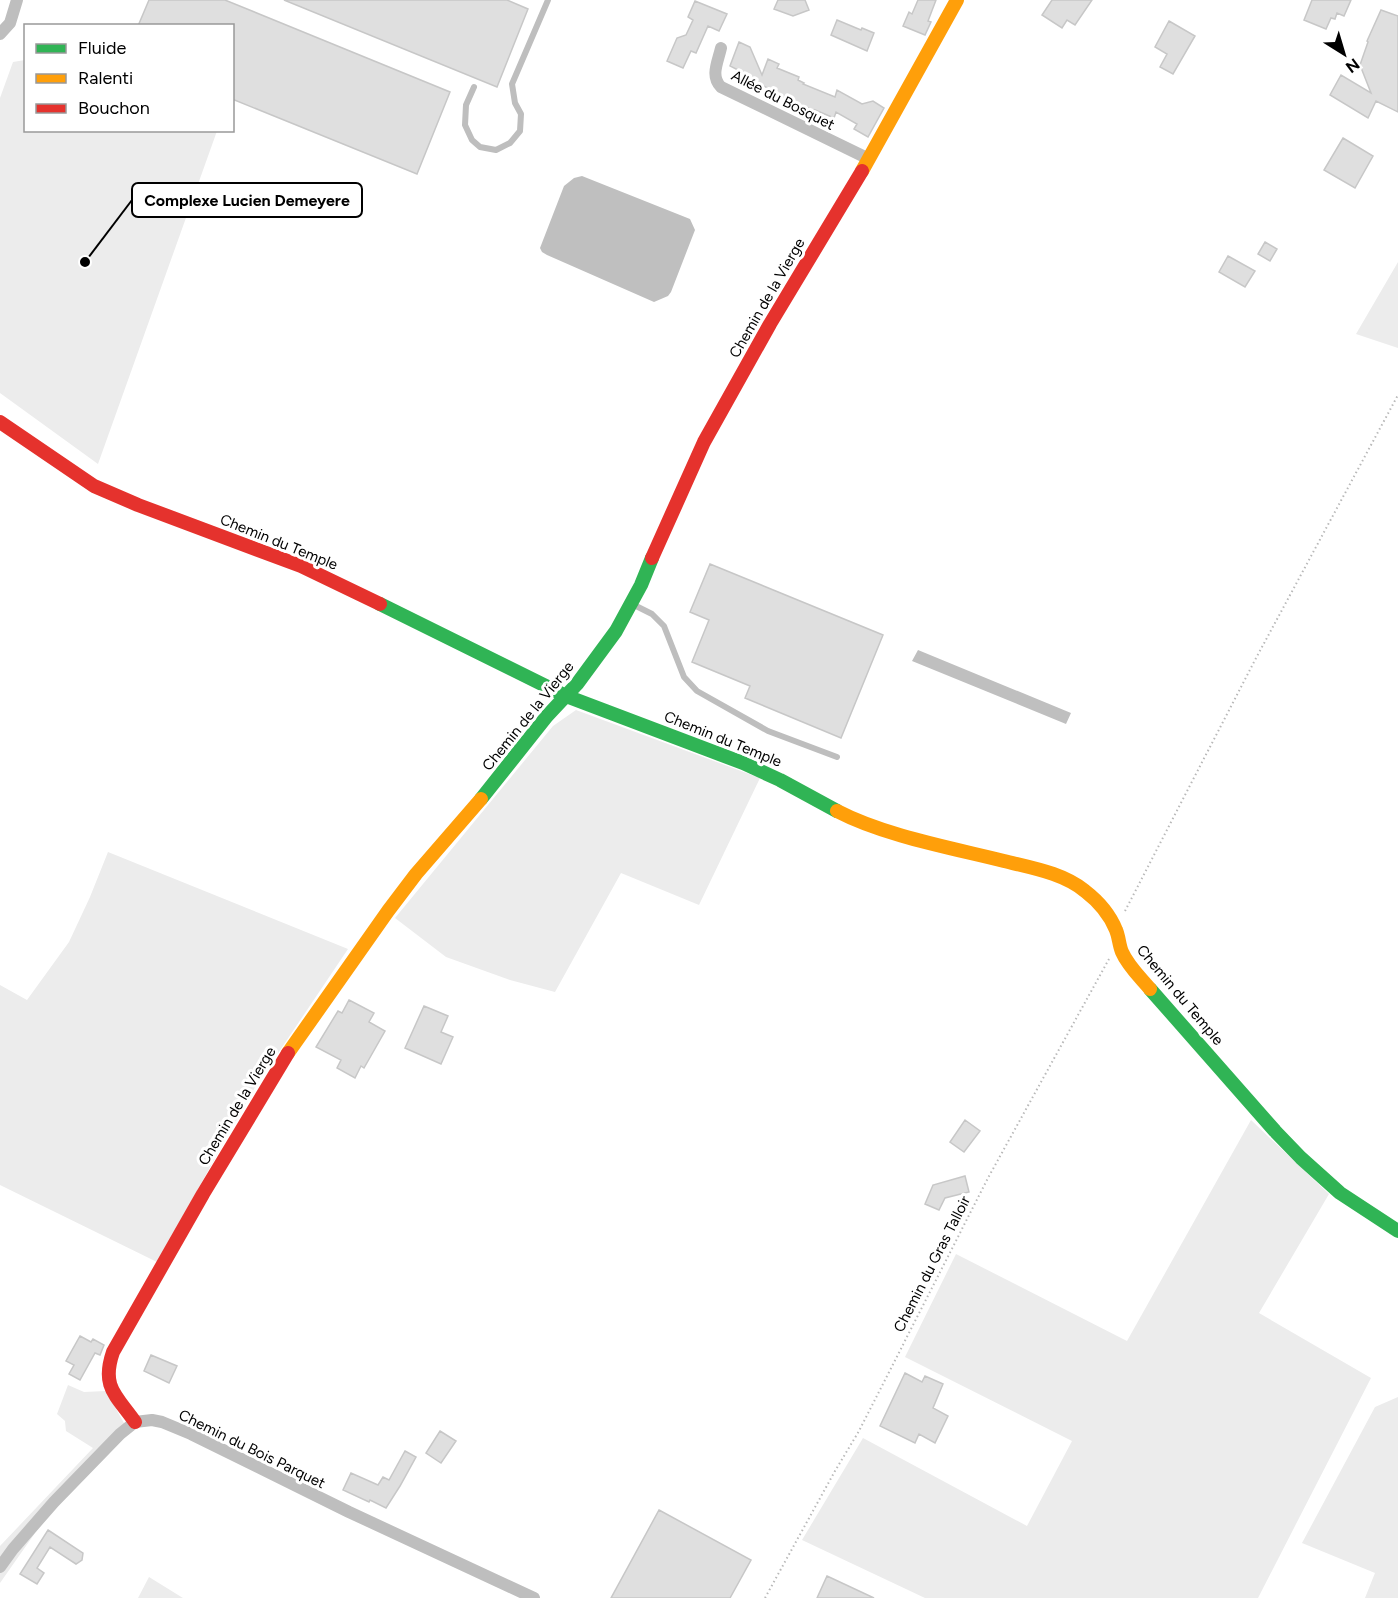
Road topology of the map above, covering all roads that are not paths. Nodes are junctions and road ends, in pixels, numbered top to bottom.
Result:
1 (17, 0) edge
2 (549, 0) edge
3 (957, 0) edge
4 (0, 34) edge
5 (721, 48) dead end
6 (474, 87) dead end
7 (869, 159) junction
8 (0, 422) edge
9 (630, 604) junction
10 (566, 696) junction
11 (837, 757) dead end
12 (1398, 1231) edge
13 (135, 1422) junction
14 (0, 1567) edge
15 (534, 1598) edge

1 - 4 street
2 - 6 lane
3 - 7 street, Chemin de la Vierge
5 - 7 street, Allée du Bosquet
7 - 9 street, Chemin de la Vierge
8 - 10 street, Chemin du Temple
9 - 10 street, Chemin de la Vierge
9 - 11 lane
10 - 12 street, Chemin du Temple
10 - 13 street, Chemin de la Vierge
13 - 14 street
13 - 15 street, Chemin du Bois Parquet

